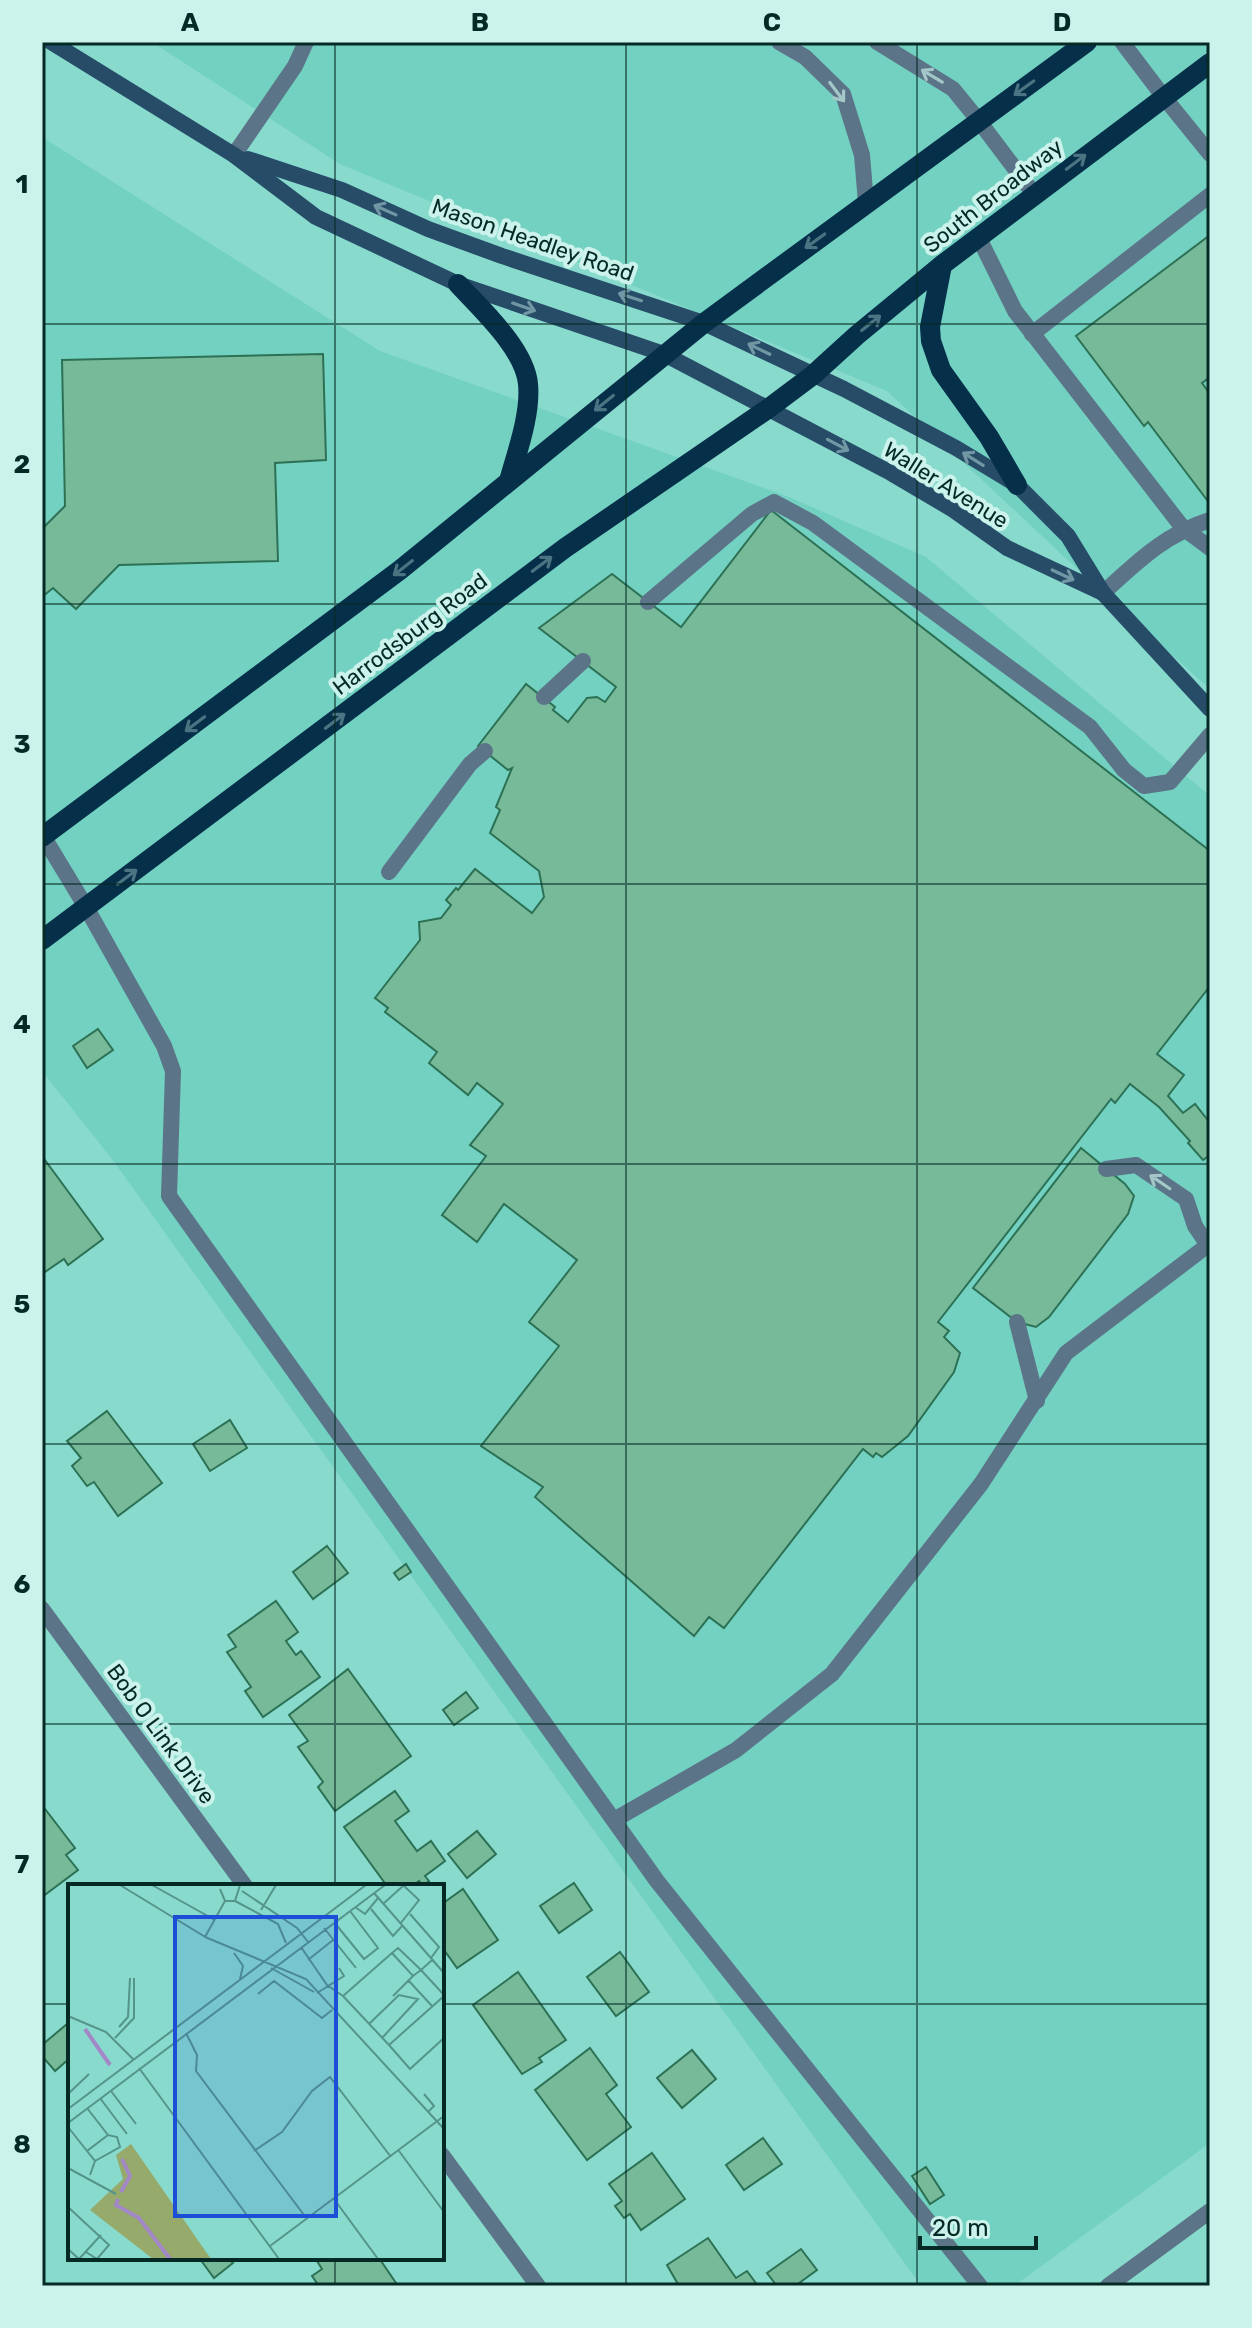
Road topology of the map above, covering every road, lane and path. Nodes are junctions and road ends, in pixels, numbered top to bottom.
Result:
1 (51, 42) edge
2 (306, 42) edge
3 (779, 42) edge
4 (877, 42) edge
5 (1087, 42) edge
6 (1122, 42) edge
7 (1210, 63) edge
8 (1163, 96) junction
9 (979, 121) junction
10 (1210, 154) edge
11 (234, 155) junction
12 (1034, 194) junction
13 (1210, 195) edge
14 (866, 203) junction
15 (979, 238) junction
16 (942, 265) junction
17 (458, 284) junction
18 (704, 323) junction
19 (1032, 334) junction
20 (664, 354) junction
21 (813, 375) junction
22 (769, 408) junction
23 (509, 481) junction
24 (1017, 485) junction
25 (1210, 520) edge
26 (1183, 528) junction
27 (1210, 548) edge
28 (1103, 593) junction
29 (648, 602) dead end
30 (583, 661) dead end
31 (544, 697) dead end
32 (1210, 709) edge
33 (1210, 735) edge
34 (485, 751) dead end
35 (43, 836) edge
36 (389, 872) dead end
37 (86, 907) junction
38 (42, 940) edge
39 (1106, 1169) dead end
40 (1209, 1246) edge
41 (1017, 1322) dead end
42 (1037, 1401) junction
43 (42, 1609) edge
44 (614, 1820) junction
45 (244, 1884) edge
46 (444, 2158) edge
47 (1210, 2211) edge
48 (538, 2286) edge
49 (980, 2286) edge
50 (1108, 2286) edge

1 - 11 main road, Mason Headley Road
2 - 11 street
3 -> 14 street
9 -> 4 street
5 -> 9 main road
6 - 8 street
7 - 8 main road, South Broadway
8 - 10 street
12 -> 8 main road, South Broadway
9 - 12 street
9 - 14 main road
11 - 17 main road, Mason Headley Road
18 -> 11 main road, Mason Headley Road
12 - 15 main road, South Broadway
13 - 19 street
14 -> 18 main road
15 - 16 main road, South Broadway
15 - 19 street
21 -> 16 main road, South Broadway
16 - 24 main road
17 -> 20 main road, Mason Headley Road
17 - 23 main road
18 - 20 main road
21 -> 18 main road, Mason Headley Road
19 - 26 street
20 - 22 main road, Mason Headley Road
20 -> 23 main road
21 - 22 main road, Harrodsburg Road
24 -> 21 main road, Waller Avenue
22 -> 28 main road, Waller Avenue
37 -> 22 main road, Harrodsburg Road
23 -> 35 main road
24 - 28 main road, Waller Avenue
25 - 26 street
26 - 27 street
26 - 28 street
28 - 32 main road, Waller Avenue
29 - 33 street
30 - 31 street
34 - 36 street
35 - 37 street
37 - 38 main road, Harrodsburg Road
37 - 44 street
40 -> 39 street
40 - 42 street
41 - 42 street
42 - 44 street
43 - 45 street, Bob O Link Drive
44 - 49 street
46 - 48 street
47 - 50 street

